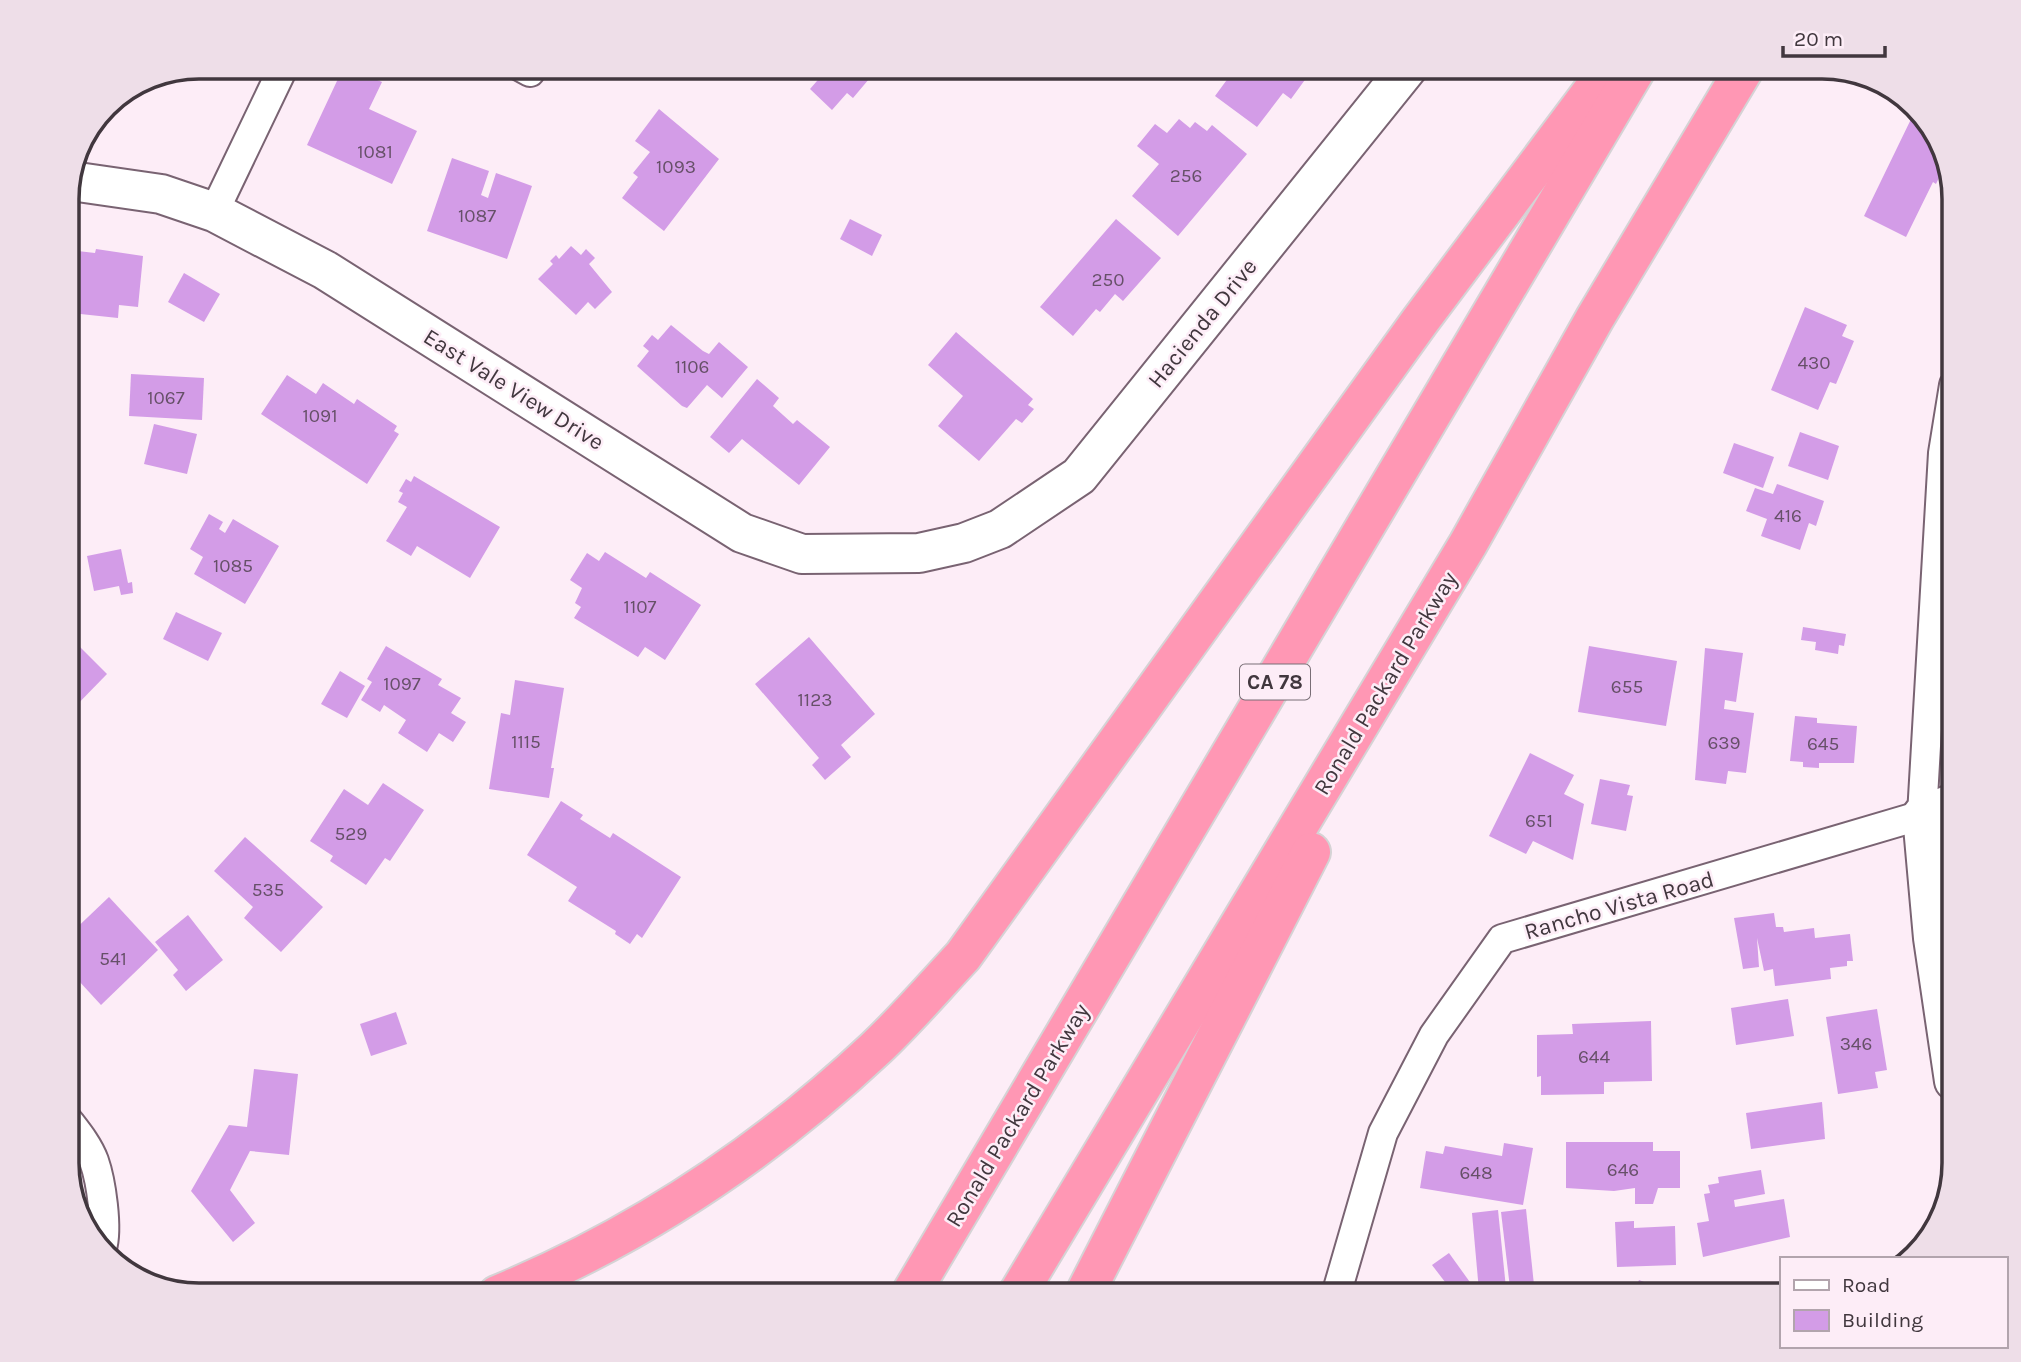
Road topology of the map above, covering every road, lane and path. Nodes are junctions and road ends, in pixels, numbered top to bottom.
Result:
1 (278, 79) edge
2 (1399, 79) edge
3 (1601, 79) edge
4 (1630, 79) edge
5 (1738, 79) edge
6 (81, 182) edge
7 (214, 212) junction
8 (1942, 524) edge
9 (964, 543) joint
10 (1468, 544) junction
11 (1938, 809) edge
12 (1942, 996) edge
13 (79, 1133) edge
14 (105, 1237) edge
15 (527, 1283) edge
16 (917, 1283) edge
17 (1025, 1283) edge
18 (1091, 1283) edge
19 (1340, 1283) edge

1 - 7 street
2 - 9 street, Hacienda Drive
3 - 15 highway
4 - 16 highway, Ronald Packard Parkway / CA 78
5 - 10 highway, Ronald Packard Parkway
6 - 7 street, East Vale View Drive
7 - 9 street, East Vale View Drive
8 - 11 street
10 - 17 highway, Ronald Packard Parkway
10 - 18 highway
11 - 12 street
11 - 19 street, Rancho Vista Road
13 - 14 street

